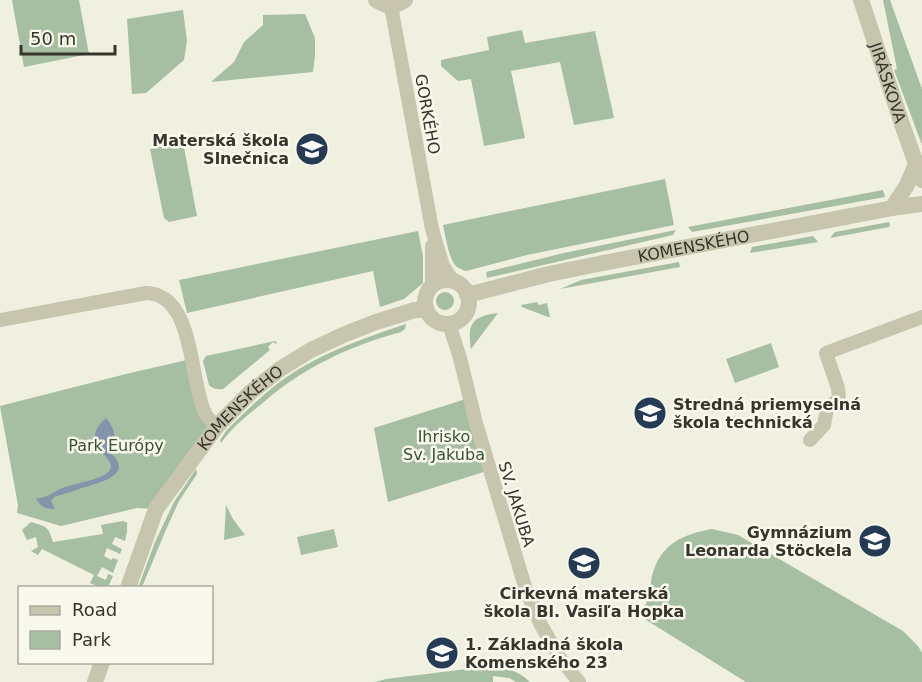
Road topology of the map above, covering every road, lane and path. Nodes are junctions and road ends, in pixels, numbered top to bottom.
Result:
1 (861, 0) edge
2 (391, 2) edge
3 (919, 172) edge
4 (922, 204) edge
5 (892, 208) junction
6 (432, 229) junction
7 (453, 281) junction
8 (432, 286) junction
9 (467, 295) junction
10 (426, 310) junction
11 (922, 317) edge
12 (0, 320) edge
13 (449, 324) junction
14 (217, 426) junction
15 (810, 440) dead end
16 (129, 586) edge
17 (102, 664) edge
18 (95, 682) edge
19 (579, 682) edge

1 - 3 street, JIRÁSKOVA
2 - 6 street, GORKÉHO
3 - 5 street, JIRÁSKOVA
4 - 5 street, KOMENSKÉHO
5 - 9 street, KOMENSKÉHO
6 - 7 street, GORKÉHO
6 - 8 street, GORKÉHO
7 - 8 street
7 - 9 street
8 - 10 street
9 - 13 street
10 - 13 street
10 - 14 street, KOMENSKÉHO
11 - 15 street
12 - 14 street
13 - 19 street, SV. JAKUBA
14 - 16 street, KOMENSKÉHO
17 - 18 street

